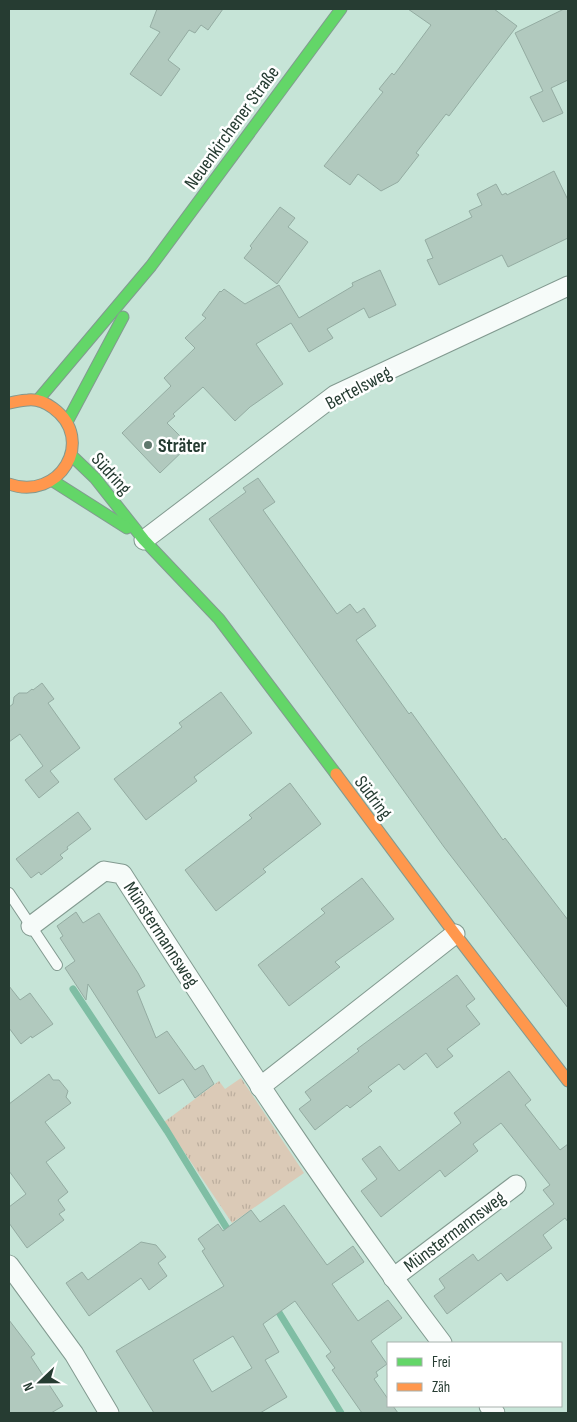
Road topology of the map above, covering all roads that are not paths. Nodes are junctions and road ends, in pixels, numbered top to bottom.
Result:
1 (341, 9) edge
2 (151, 266) junction
3 (568, 286) edge
4 (38, 400) junction
5 (9, 403) edge
6 (67, 422) junction
7 (71, 455) junction
8 (53, 481) junction
9 (9, 486) edge
10 (144, 540) junction
11 (9, 893) edge
12 (31, 926) junction
13 (455, 934) junction
14 (57, 965) dead end
15 (568, 1081) edge
16 (260, 1087) junction
17 (516, 1185) dead end
18 (9, 1265) edge
19 (393, 1278) junction
20 (441, 1342) edge
21 (109, 1413) edge

1 - 2 street, Neuenkirchener Straße
2 - 4 street, Neuenkirchener Straße
2 - 6 street, Neuenkirchener Straße
3 - 10 street, Bertelsweg
4 - 5 street
4 - 6 street
6 - 7 street
7 - 8 street
7 - 10 street, Südring
8 - 9 street
8 - 10 street, Südring
10 - 13 street, Südring
11 - 12 lane
12 - 14 lane
12 - 16 street, Münstermannsweg
13 - 15 street, Südring
13 - 16 street
16 - 19 street, Münstermannsweg
17 - 19 street, Münstermannsweg
18 - 21 street
19 - 20 street, Münstermannsweg

